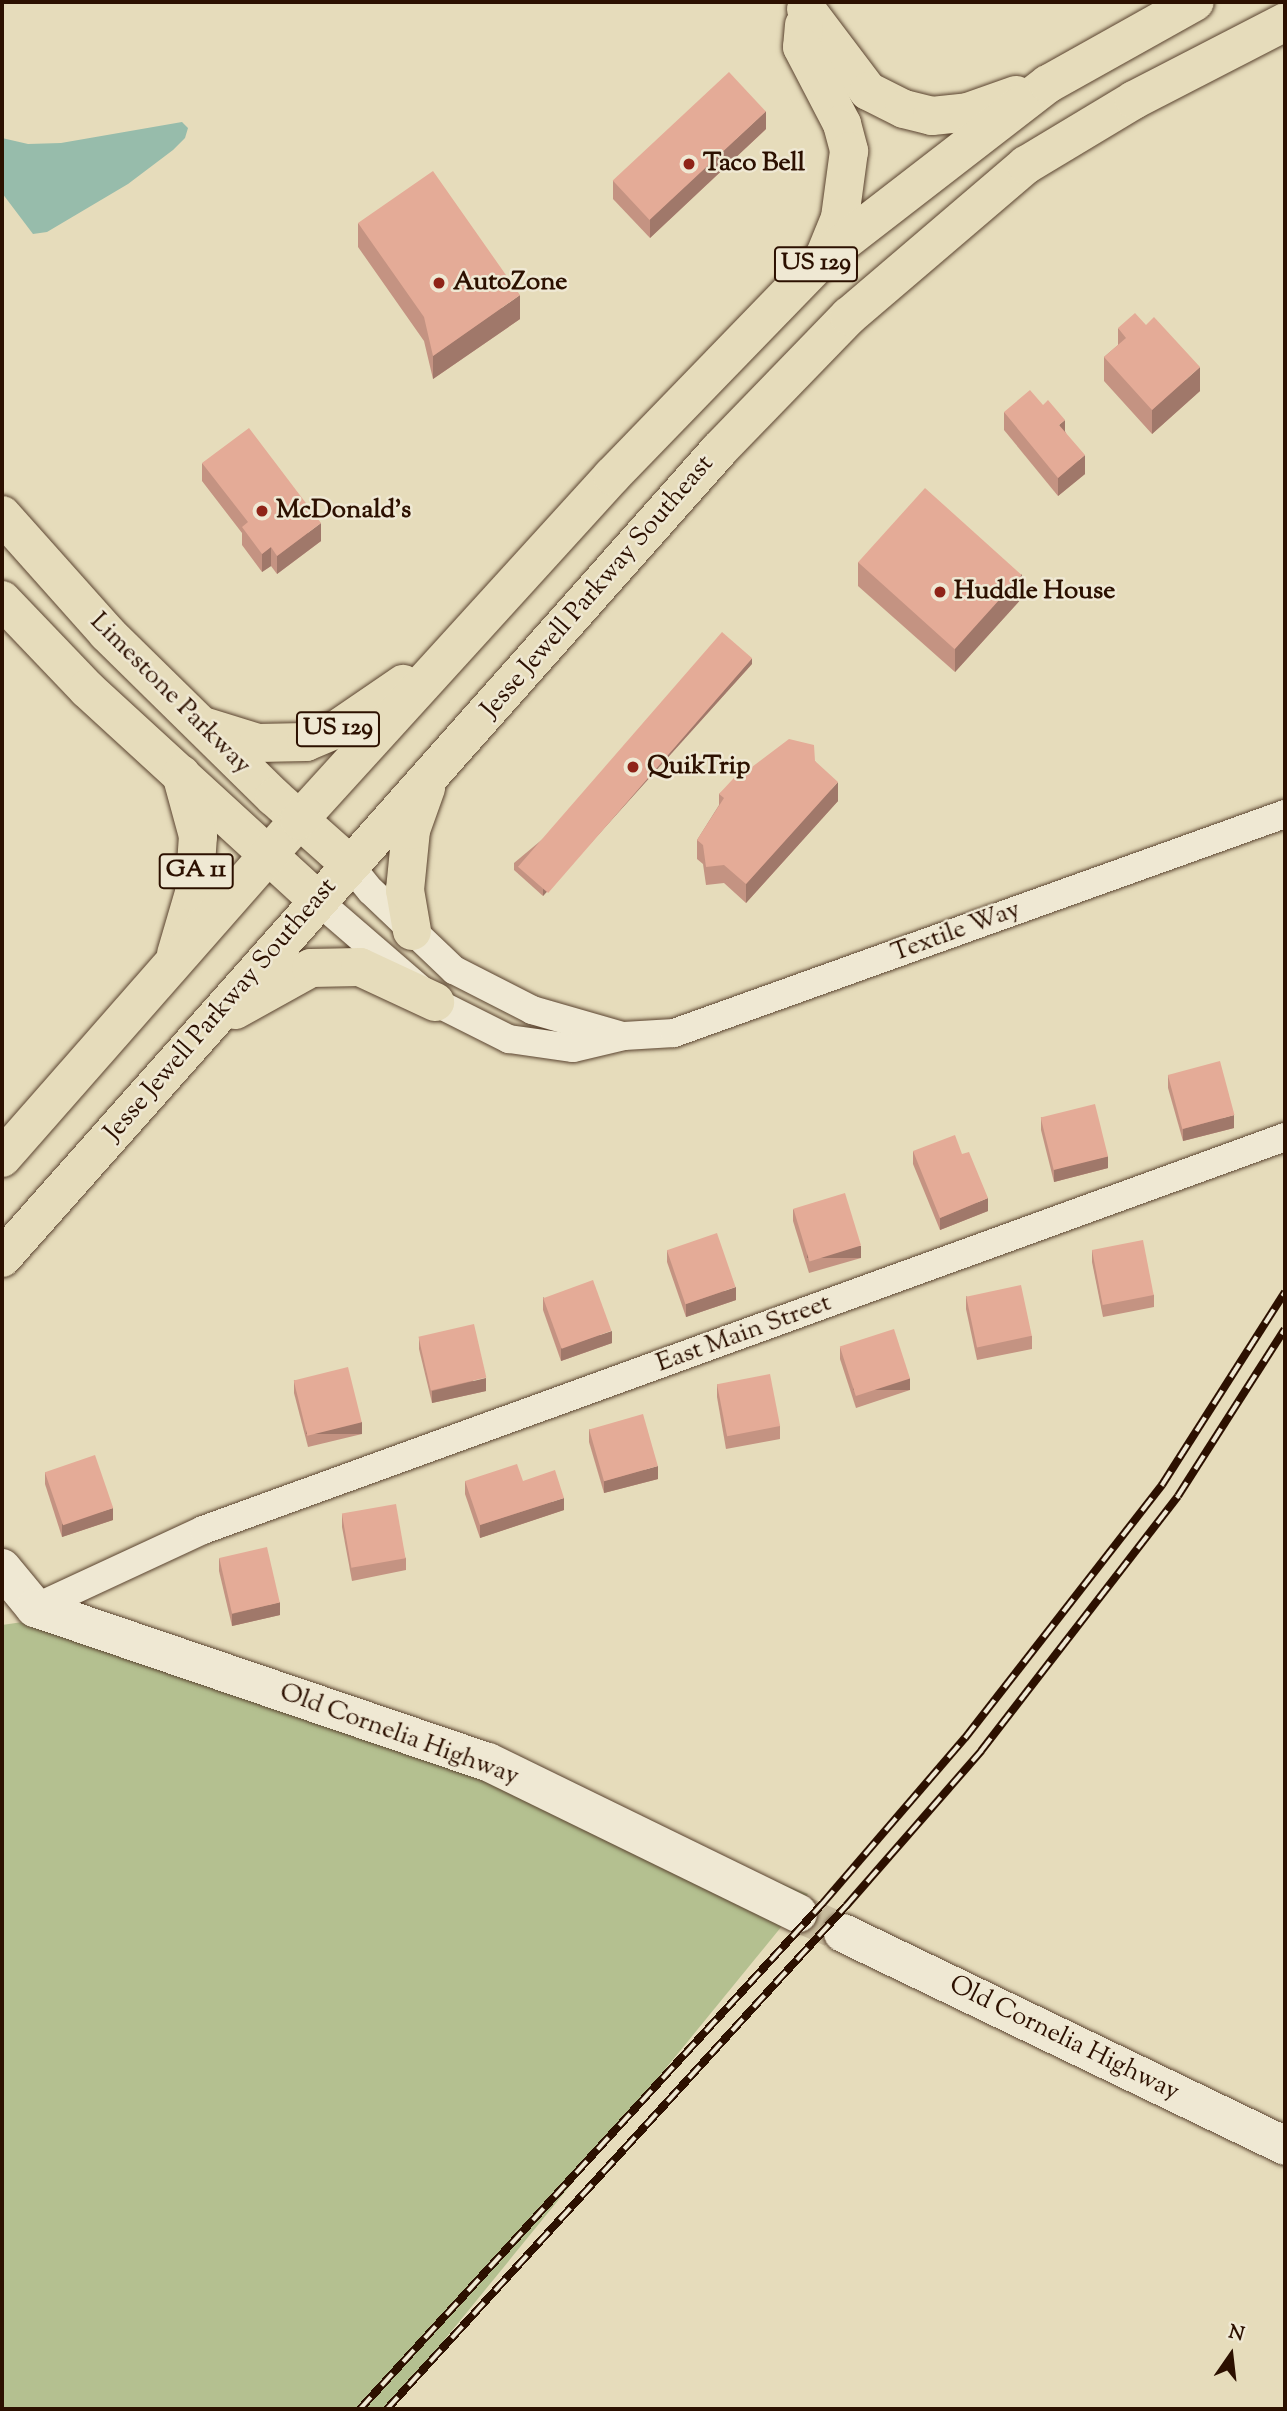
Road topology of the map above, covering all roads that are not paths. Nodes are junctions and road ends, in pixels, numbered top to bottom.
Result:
1 (1195, 2) edge
2 (805, 5) edge
3 (1285, 22) edge
4 (1048, 84) junction
5 (824, 257) junction
6 (2, 515) edge
7 (2, 600) edge
8 (454, 649) junction
9 (203, 727) junction
10 (181, 774) junction
11 (429, 779) junction
12 (1285, 814) edge
13 (299, 820) junction
14 (269, 855) junction
15 (348, 863) junction
16 (317, 900) junction
17 (412, 930) junction
18 (172, 966) junction
19 (435, 1002) junction
20 (209, 1026) junction
21 (624, 1036) junction
22 (1285, 1138) edge
23 (2, 1158) edge
24 (2, 1258) edge
25 (2, 1568) edge
26 (35, 1608) junction
27 (799, 1913) tunnel mouth
28 (843, 1933) tunnel mouth
29 (1285, 2146) edge

1 - 4 main road, US 129
2 - 4 main road
2 - 5 main road
3 - 11 main road, Jesse Jewell Parkway Southeast / US 129
4 - 5 main road, US 129
5 - 8 main road, US 129
6 - 9 main road, Limestone Parkway / US 129
7 - 10 main road, Limestone Parkway
8 - 9 main road, US 129
8 - 13 main road, US 129
9 - 13 main road, Limestone Parkway
10 - 14 main road, Limestone Parkway
10 - 18 main road, GA 11
11 - 15 main road, Jesse Jewell Parkway Southeast / US 129
11 - 17 main road
12 - 21 street, Textile Way
13 - 14 main road, US 129
13 - 15 main road, Limestone Parkway
14 - 16 main road, Limestone Parkway
14 - 18 main road
15 - 16 main road, Jesse Jewell Parkway Southeast / US 129
15 - 17 street, Textile Way
16 - 19 street, Textile Way
16 - 20 main road, Jesse Jewell Parkway Southeast
17 - 21 street, Textile Way
18 - 23 main road
19 - 20 main road
19 - 21 street, Textile Way
20 - 24 main road, Jesse Jewell Parkway Southeast
22 - 26 street, East Main Street
25 - 26 street
26 - 27 street, Old Cornelia Highway
28 - 29 street, Old Cornelia Highway

